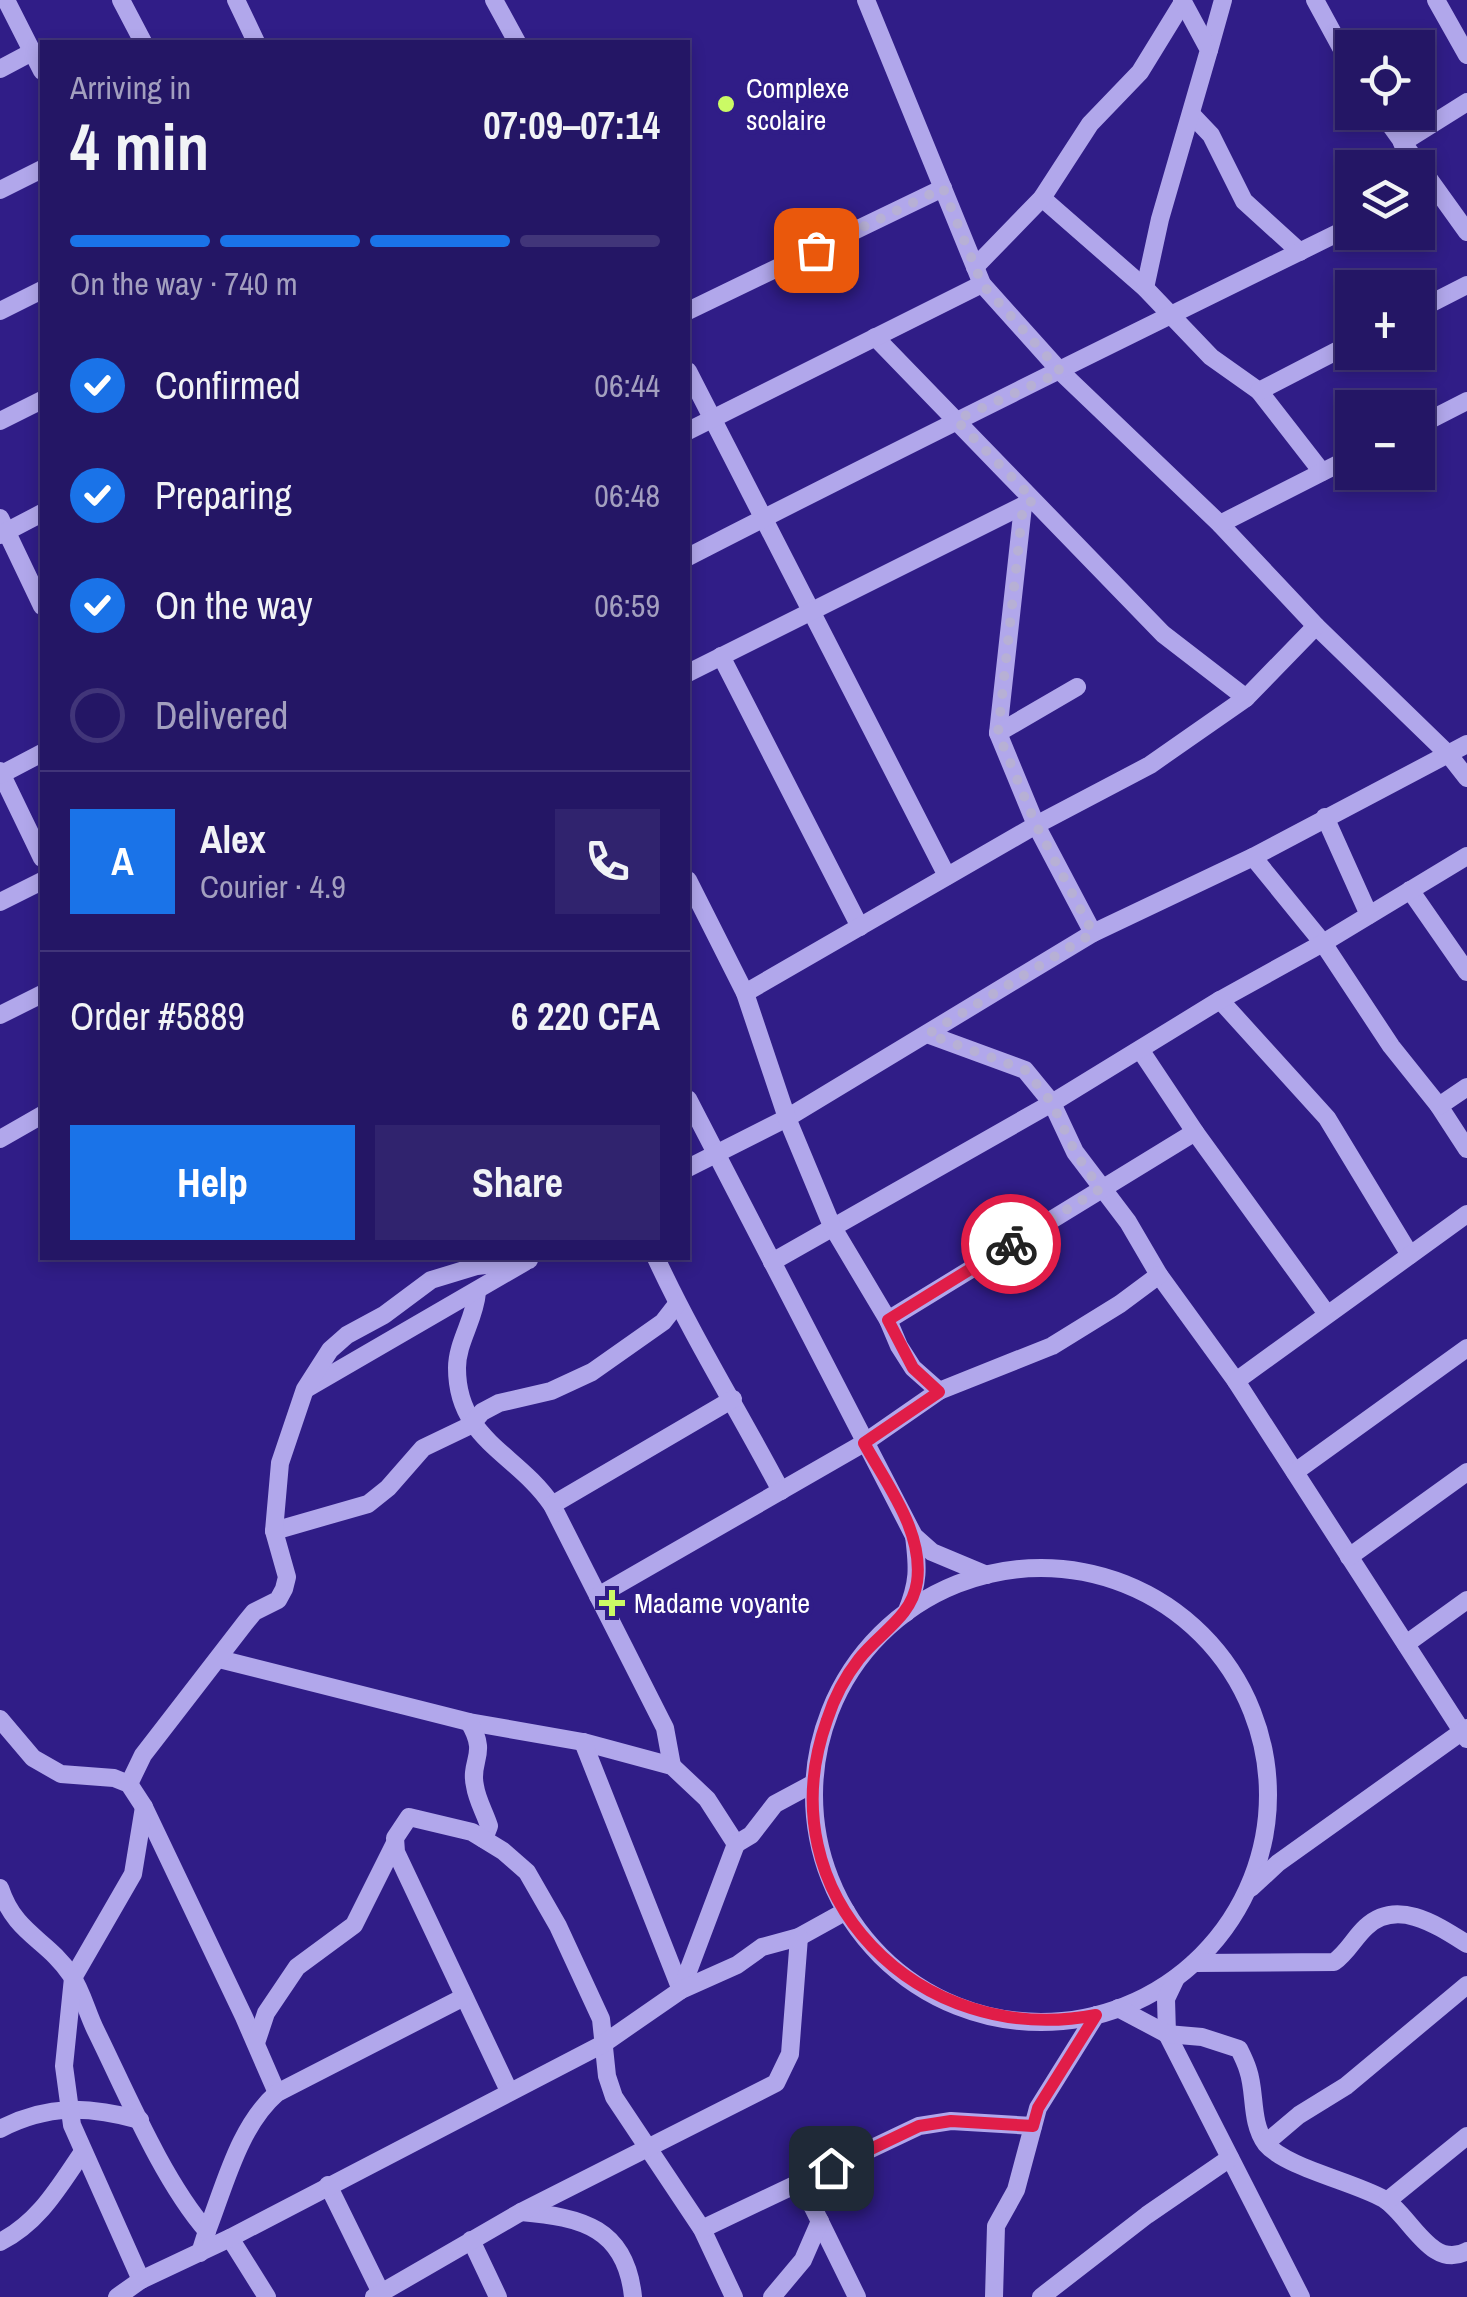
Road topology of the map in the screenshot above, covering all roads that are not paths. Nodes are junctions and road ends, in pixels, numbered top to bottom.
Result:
1 (6, 0) edge
2 (121, 0) edge
3 (236, 0) edge
4 (494, 0) edge
5 (866, 0) edge
6 (1223, 0) edge
7 (1315, 0) edge
8 (1436, 0) edge
9 (1182, 1) edge
10 (1335, 37) edge
11 (142, 40) edge
12 (255, 40) edge
13 (517, 40) edge
14 (1209, 50) junction
15 (32, 52) junction
16 (1467, 54) edge
17 (40, 67) edge
18 (0, 68) edge
19 (1467, 102) edge
20 (1191, 114) junction
21 (1393, 130) edge
22 (1402, 144) junction
23 (1405, 150) edge
24 (40, 169) edge
25 (943, 188) junction
26 (0, 190) edge
27 (1042, 198) junction
28 (1435, 200) edge
29 (1467, 232) edge
30 (1335, 234) edge
31 (1300, 252) junction
32 (979, 275) junction
33 (1467, 285) edge
34 (1145, 288) junction
35 (40, 291) edge
36 (1435, 301) edge
37 (690, 310) edge
38 (0, 311) edge
39 (1170, 314) junction
40 (876, 337) junction
41 (1335, 352) edge
42 (1061, 372) junction
43 (690, 375) edge
44 (1259, 391) junction
45 (40, 401) edge
46 (1467, 402) edge
47 (714, 418) junction
48 (1435, 418) edge
49 (956, 420) junction
50 (0, 421) edge
51 (690, 430) edge
52 (1335, 466) edge
53 (1322, 472) junction
54 (1028, 503) junction
55 (40, 515) edge
56 (764, 518) junction
57 (1220, 524) junction
58 (2, 528) edge
59 (690, 556) edge
60 (40, 602) edge
61 (812, 611) junction
62 (1316, 626) junction
63 (721, 656) junction
64 (690, 672) edge
65 (1076, 687) dead end
66 (1246, 698) junction
67 (998, 733) junction
68 (1467, 744) edge
69 (40, 754) edge
70 (1449, 756) junction
71 (0, 773) edge
72 (1467, 778) edge
73 (1326, 817) junction
74 (1036, 825) junction
75 (40, 854) edge
76 (1467, 856) edge
77 (1253, 858) junction
78 (947, 876) junction
79 (40, 882) edge
80 (690, 884) edge
81 (1410, 890) junction
82 (0, 902) edge
83 (1369, 915) junction
84 (860, 927) junction
85 (1093, 933) junction
86 (1323, 944) junction
87 (1467, 972) edge
88 (744, 992) junction
89 (40, 995) edge
90 (1220, 1000) junction
91 (0, 1015) edge
92 (928, 1034) junction
93 (1140, 1051) junction
94 (1467, 1087) edge
95 (690, 1103) edge
96 (1052, 1103) junction
97 (1439, 1106) junction
98 (40, 1116) edge
99 (786, 1118) junction
100 (1194, 1132) junction
101 (0, 1140) edge
102 (1467, 1149) edge
103 (715, 1152) junction
104 (690, 1167) edge
105 (1100, 1189) junction
106 (1467, 1214) edge
107 (832, 1226) junction
108 (1410, 1254) junction
109 (522, 1260) edge
110 (529, 1260) edge
111 (657, 1260) edge
112 (772, 1262) junction
113 (1159, 1275) junction
114 (476, 1292) junction
115 (678, 1304) junction
116 (1327, 1314) junction
117 (888, 1320) junction
118 (1467, 1348) edge
119 (1236, 1381) junction
120 (305, 1389) junction
121 (939, 1392) junction
122 (733, 1399) junction
123 (471, 1426) junction
124 (864, 1443) junction
125 (1295, 1472) junction
126 (1467, 1472) edge
127 (780, 1491) junction
128 (552, 1506) junction
129 (274, 1531) junction
130 (914, 1536) junction
131 (1349, 1557) junction
132 (986, 1576) junction
133 (598, 1596) junction
134 (1467, 1600) edge
135 (906, 1613) junction
136 (1406, 1644) junction
137 (219, 1659) junction
138 (0, 1719) edge
139 (469, 1722) junction
140 (1465, 1733) edge
141 (583, 1742) junction
142 (672, 1766) junction
143 (129, 1784) junction
144 (814, 1784) junction
145 (144, 1807) junction
146 (484, 1839) junction
147 (736, 1844) junction
148 (394, 1845) junction
149 (0, 1888) edge
150 (1247, 1892) junction
151 (846, 1911) junction
152 (800, 1937) junction
153 (1467, 1944) edge
154 (1194, 1963) junction
155 (1177, 1977) junction
156 (73, 1978) junction
157 (1467, 1985) edge
158 (681, 1990) junction
159 (464, 1997) junction
160 (1118, 2008) junction
161 (1096, 2015) junction
162 (1167, 2034) junction
163 (256, 2043) junction
164 (603, 2044) junction
165 (509, 2091) junction
166 (277, 2092) junction
167 (68, 2107) junction
168 (140, 2120) junction
169 (1033, 2126) junction
170 (0, 2129) edge
171 (1467, 2136) edge
172 (1266, 2144) junction
173 (646, 2146) junction
174 (82, 2152) junction
175 (1230, 2158) junction
176 (801, 2183) junction
177 (328, 2185) junction
178 (1387, 2201) junction
179 (521, 2212) junction
180 (820, 2221) junction
181 (702, 2229) junction
182 (207, 2231) junction
183 (230, 2238) junction
184 (471, 2240) junction
185 (0, 2242) edge
186 (1467, 2251) edge
187 (200, 2253) junction
188 (141, 2280) junction
189 (379, 2296) edge
190 (117, 2297) edge
191 (267, 2297) edge
192 (498, 2297) edge
193 (634, 2297) edge
194 (734, 2297) edge
195 (772, 2297) edge
196 (857, 2297) edge
197 (994, 2297) edge
198 (1041, 2297) edge
199 (1301, 2297) edge

1 - 15 street
2 - 11 street
3 - 12 street
4 - 13 street
5 - 25 street
6 - 14 street
7 - 10 street
8 - 16 street
9 - 14 street
9 - 27 street
14 - 20 street
15 - 17 street
15 - 18 street
19 - 22 street
20 - 31 street
20 - 34 street
21 - 22 street
22 - 23 street
24 - 26 street
25 - 32 street
25 - 37 street
27 - 32 street
27 - 34 street
28 - 29 street
30 - 31 street
31 - 39 street
32 - 40 street
32 - 42 street
33 - 36 street
34 - 39 street
35 - 38 street
39 - 42 street
39 - 44 street
40 - 47 street
40 - 49 street
41 - 44 street
42 - 49 street
42 - 57 street
43 - 47 street
44 - 53 street
45 - 50 street
46 - 48 street
47 - 51 street
47 - 56 street
49 - 54 street
49 - 56 street
52 - 53 street
53 - 57 street
54 - 61 street
54 - 66 street
54 - 67 street
55 - 58 street
56 - 59 street
56 - 61 street
57 - 62 street
58 - 60 street
61 - 63 street
61 - 78 street
62 - 66 street
62 - 70 street
63 - 64 street
63 - 84 street
65 - 67 street
66 - 74 street
67 - 74 street
68 - 70 street
69 - 71 street
70 - 72 street
70 - 73 street
71 - 75 street
73 - 77 street
73 - 83 street
74 - 78 street
74 - 85 street
76 - 81 street
77 - 85 street
77 - 86 street
78 - 84 street
79 - 82 street
80 - 88 street
81 - 83 street
81 - 87 street
83 - 86 street
84 - 88 street
85 - 92 street
86 - 90 street
86 - 97 street
88 - 99 street
89 - 91 street
90 - 93 street
90 - 108 street
92 - 96 street
92 - 99 street
93 - 96 street
93 - 100 street
94 - 97 street
95 - 103 street
96 - 105 street
96 - 107 street
97 - 102 street
98 - 101 street
99 - 103 street
99 - 107 street
100 - 105 street
100 - 116 street
103 - 104 street
103 - 112 street
105 - 113 street
105 - 117 street
106 - 108 street
107 - 112 street
107 - 117 street
108 - 116 street
109 - 120 street
110 - 114 street
111 - 115 street
112 - 124 street
113 - 119 street
113 - 121 street
114 - 120 street
114 - 123 street
115 - 122 street
115 - 123 street
116 - 119 street
117 - 121 street
118 - 125 street
119 - 125 street
120 - 129 street
121 - 124 street
122 - 127 street
122 - 128 street
123 - 128 street
123 - 129 street
124 - 127 street
124 - 130 street
125 - 131 street
126 - 131 street
127 - 133 street
128 - 133 street
129 - 137 street
130 - 132 street
130 - 135 street
131 - 136 street
132 - 135 street
132 - 150 street
133 - 142 street
134 - 136 street
135 - 144 street
136 - 140 street
137 - 139 street
137 - 143 street
138 - 143 street
139 - 141 street
139 - 146 street
140 - 150 street
141 - 142 street
141 - 158 street
142 - 147 street
143 - 145 street
144 - 147 street
144 - 151 street
145 - 156 street
145 - 163 street
146 - 148 street
146 - 164 street
147 - 158 street
148 - 159 street
148 - 163 street
149 - 156 street
150 - 154 street
151 - 152 street
151 - 161 street
152 - 158 street
152 - 173 street
153 - 154 street
154 - 155 street
155 - 160 street
155 - 162 street
156 - 167 street
156 - 168 street
157 - 172 street
158 - 164 street
159 - 165 street
159 - 166 street
160 - 161 street
160 - 162 street
161 - 169 street
162 - 172 street
162 - 175 street
163 - 166 street
164 - 165 street
164 - 173 street
165 - 177 street
166 - 182 street
167 - 168 street
167 - 170 street
167 - 174 street
168 - 182 street
169 - 176 street
169 - 197 street
171 - 178 street
172 - 178 street
173 - 179 street
173 - 181 street
174 - 185 street
174 - 188 street
175 - 198 street
175 - 199 street
176 - 180 street
176 - 181 street
177 - 183 street
177 - 189 street
178 - 186 street
179 - 184 street
179 - 193 street
180 - 195 street
180 - 196 street
181 - 194 street
182 - 187 street
183 - 187 street
183 - 191 street
184 - 189 street
184 - 192 street
187 - 188 street
188 - 190 street

